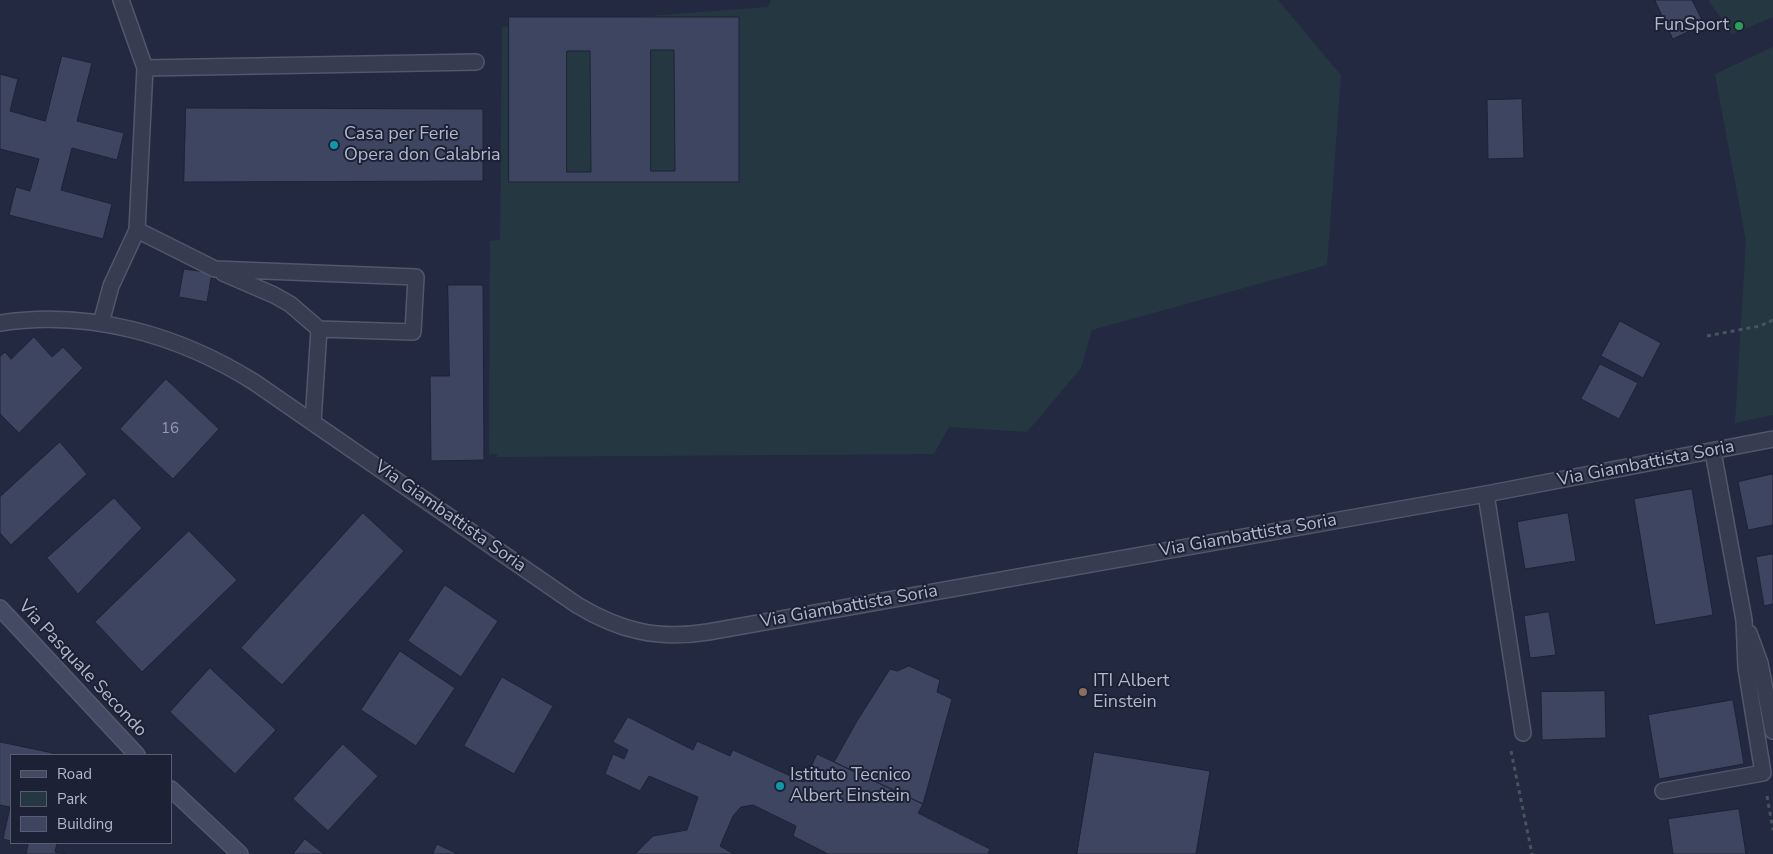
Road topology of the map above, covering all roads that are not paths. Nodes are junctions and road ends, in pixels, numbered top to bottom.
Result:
1 (121, 0) edge
2 (476, 62) dead end
3 (145, 68) junction
4 (137, 230) junction
5 (215, 269) junction
6 (0, 323) edge
7 (101, 323) junction
8 (319, 329) junction
9 (313, 422) junction
10 (1773, 439) edge
11 (1713, 452) junction
12 (1486, 494) junction
13 (0, 608) edge
14 (1744, 620) junction
15 (1772, 722) edge
16 (1523, 733) dead end
17 (136, 754) edge
18 (172, 790) edge
19 (1663, 790) dead end
20 (240, 854) edge

1 - 3 street
2 - 3 street
3 - 4 street
4 - 5 street
4 - 7 street
5 - 8 street
5 - 8 street
6 - 7 street, Via Giambattista Soria
7 - 9 street, Via Giambattista Soria
8 - 9 street
9 - 12 street, Via Giambattista Soria
10 - 11 street, Via Giambattista Soria
11 - 12 street, Via Giambattista Soria
11 - 14 street
12 - 16 street
13 - 17 street, Via Pasquale Secondo
14 - 15 street
14 - 19 street
18 - 20 street

